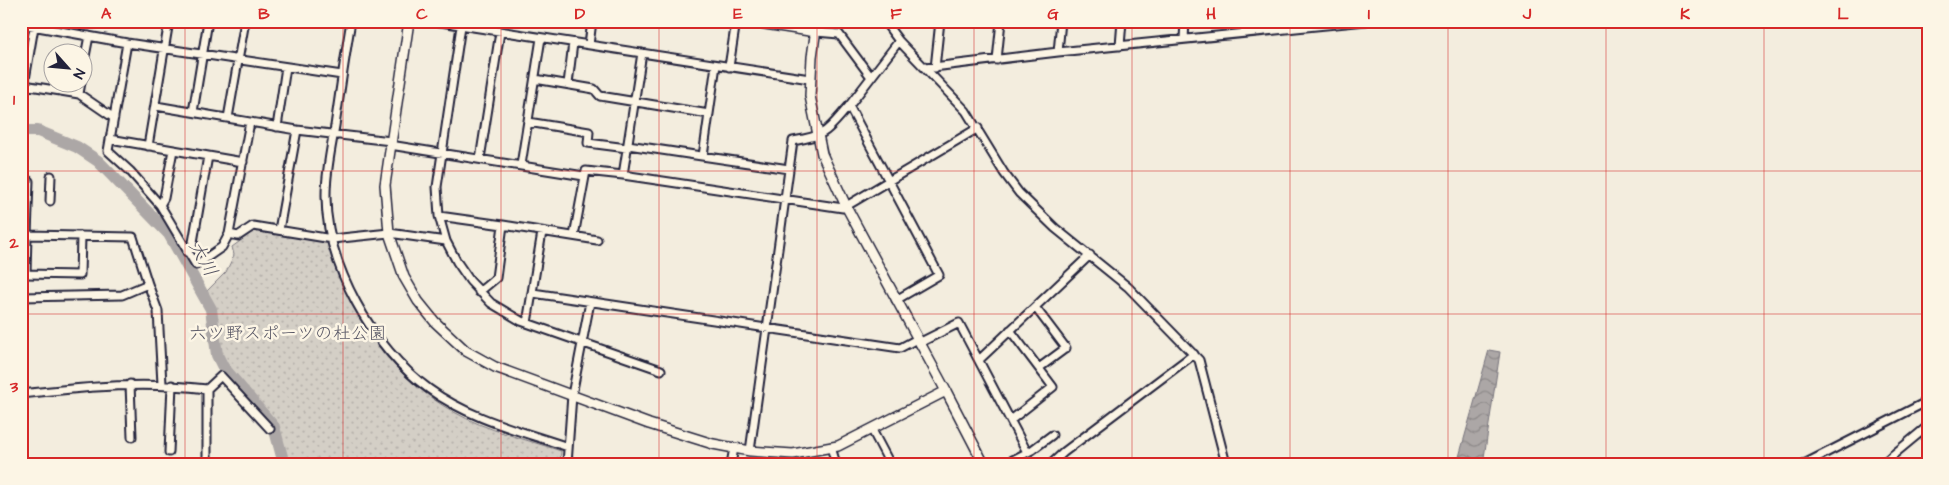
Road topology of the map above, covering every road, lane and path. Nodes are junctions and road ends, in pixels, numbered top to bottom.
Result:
1 (169, 21) edge
2 (208, 21) edge
3 (246, 21) edge
4 (351, 21) edge
5 (409, 21) edge
6 (434, 21) edge
7 (592, 21) edge
8 (736, 21) edge
9 (746, 21) edge
10 (817, 21) edge
11 (884, 21) edge
12 (940, 21) edge
13 (1001, 21) edge
14 (1061, 21) edge
15 (1122, 21) edge
16 (1185, 21) edge
17 (1249, 21) edge
18 (1366, 21) edge
19 (1352, 22) edge
20 (774, 23) edge
21 (21, 24) edge
22 (1304, 24) edge
23 (461, 26) junction
24 (34, 27) junction
25 (500, 32) junction
26 (816, 32) junction
27 (1248, 32) junction
28 (89, 36) junction
29 (541, 38) junction
30 (1184, 38) junction
31 (899, 40) junction
32 (88, 42) edge
33 (127, 43) junction
34 (573, 43) junction
35 (589, 45) junction
36 (1120, 46) junction
37 (164, 48) junction
38 (1058, 52) junction
39 (642, 53) junction
40 (202, 54) junction
41 (239, 59) junction
42 (997, 60) junction
43 (716, 65) junction
44 (286, 67) junction
45 (729, 67) junction
46 (925, 68) junction
47 (935, 68) junction
48 (342, 75) junction
49 (871, 77) junction
50 (534, 79) junction
51 (810, 79) junction
52 (568, 84) junction
53 (24, 85) junction
54 (79, 94) joint
55 (635, 102) junction
56 (21, 103) edge
57 (156, 106) junction
58 (849, 106) junction
59 (193, 112) junction
60 (709, 114) junction
61 (114, 118) junction
62 (228, 118) junction
63 (250, 122) junction
64 (528, 122) junction
65 (277, 127) junction
66 (978, 128) junction
67 (297, 130) junction
68 (334, 133) junction
69 (817, 137) junction
70 (110, 139) junction
71 (391, 143) junction
72 (148, 146) junction
73 (628, 146) junction
74 (173, 150) junction
75 (443, 153) junction
76 (208, 156) junction
77 (703, 156) junction
78 (480, 159) junction
79 (243, 162) junction
80 (521, 165) junction
81 (789, 169) junction
82 (624, 175) junction
83 (51, 176) dead end
84 (584, 176) junction
85 (21, 180) edge
86 (889, 181) junction
87 (784, 200) junction
88 (50, 201) dead end
89 (160, 205) junction
90 (846, 206) junction
91 (439, 216) junction
92 (503, 225) junction
93 (280, 230) junction
94 (542, 232) junction
95 (389, 233) junction
96 (229, 234) junction
97 (27, 235) junction
98 (81, 236) junction
99 (574, 236) junction
100 (332, 239) junction
101 (597, 240) dead end
102 (446, 241) junction
103 (188, 252) junction
104 (1090, 255) junction
105 (148, 284) junction
106 (479, 292) junction
107 (533, 293) junction
108 (22, 297) edge
109 (896, 300) junction
110 (590, 302) junction
111 (1035, 307) junction
112 (527, 324) junction
113 (765, 329) junction
114 (1010, 330) junction
115 (918, 341) junction
116 (582, 344) junction
117 (1194, 354) junction
118 (979, 360) junction
119 (1039, 368) junction
120 (661, 370) dead end
121 (130, 384) junction
122 (162, 384) junction
123 (172, 385) junction
124 (207, 389) junction
125 (946, 391) junction
126 (21, 394) edge
127 (572, 395) junction
128 (1928, 401) edge
129 (1011, 420) junction
130 (1928, 426) edge
131 (270, 429) dead end
132 (872, 430) junction
133 (1052, 435) dead end
134 (132, 437) dead end
135 (568, 447) junction
136 (831, 447) junction
137 (734, 448) junction
138 (750, 451) junction
139 (169, 452) dead end
140 (1027, 452) junction
141 (207, 464) edge
142 (567, 464) edge
143 (731, 464) edge
144 (836, 464) edge
145 (890, 464) edge
146 (984, 464) edge
147 (1005, 464) edge
148 (1051, 464) edge
149 (1226, 464) edge
150 (1804, 464) edge
151 (1882, 464) edge

1 - 37 street
2 - 40 street
3 - 41 street
4 - 48 street
5 - 71 street
6 - 23 street
7 - 35 street
8 - 45 street
9 - 20 street
10 - 26 street
11 - 31 street
12 - 47 street
13 - 42 street
14 - 38 street
15 - 36 street
16 - 30 street
17 - 27 street
18 - 19 street
19 - 22 street
20 - 26 street
21 - 24 street
22 - 27 street
23 - 25 street
23 - 75 street
24 - 28 street
24 - 53 street
25 - 29 street
25 - 78 street
26 - 49 street
26 - 51 street
27 - 30 street
28 - 32 street
28 - 33 street
29 - 34 street
29 - 50 street
30 - 36 street
31 - 46 street
31 - 49 street
33 - 37 street
33 - 61 street
34 - 35 street
34 - 52 street
35 - 39 street
36 - 38 street
37 - 40 street
37 - 57 street
38 - 42 street
39 - 43 street
39 - 55 street
40 - 41 street
40 - 59 street
41 - 44 street
41 - 62 street
42 - 47 street
43 - 45 street
43 - 60 street
44 - 48 street
44 - 65 street
45 - 51 street
46 - 47 street
46 - 66 street
48 - 68 street
49 - 58 street
50 - 52 street
50 - 64 street
51 - 69 street
52 - 55 street
53 - 54 street
53 - 56 street
54 - 61 street
55 - 60 street
55 - 73 street
57 - 59 street
57 - 72 street
58 - 69 street
58 - 86 street
59 - 62 street
60 - 77 street
61 - 70 street
62 - 63 street
63 - 65 street
63 - 79 street
64 - 73 street
64 - 80 street
65 - 67 street
66 - 86 street
66 - 104 street
67 - 68 street
67 - 93 street
68 - 71 street
68 - 100 street
69 - 81 street
69 - 90 street
70 - 72 street
70 - 89 street
71 - 75 street
71 - 95 street
72 - 74 street
73 - 77 street
73 - 82 street
74 - 76 street
74 - 89 street
75 - 78 street
75 - 91 street
76 - 79 street
76 - 103 street
77 - 81 street
78 - 80 street
79 - 96 street
80 - 84 street
81 - 87 street
82 - 84 street
82 - 87 street
83 - 88 street
84 - 99 street
85 - 97 street
86 - 90 street
86 - 109 street
87 - 90 street
87 - 113 street
89 - 103 street
90 - 109 street
91 - 92 street
91 - 102 street
92 - 94 street
92 - 106 street
93 - 96 street
93 - 100 street
94 - 99 street
94 - 107 street
95 - 100 street
95 - 102 street
95 - 127 street
96 - 103 street
97 - 98 street
97 - 98 street
98 - 105 street
99 - 101 street
100 - 135 street
102 - 106 street
104 - 111 street
104 - 117 street
105 - 108 street
105 - 122 street
106 - 112 street
107 - 110 street
107 - 112 street
109 - 115 street
110 - 113 street
110 - 116 street
111 - 114 street
111 - 119 street
112 - 116 street
113 - 115 street
113 - 138 street
114 - 118 street
114 - 119 street
115 - 118 street
115 - 125 street
116 - 120 street
116 - 127 street
117 - 148 street
117 - 149 street
118 - 129 street
119 - 129 street
121 - 122 street
121 - 126 street
121 - 134 street
122 - 123 street
123 - 124 street
123 - 139 street
124 - 131 street
124 - 141 street
125 - 132 street
125 - 146 street
127 - 135 street
127 - 137 street
128 - 150 street
129 - 140 street
130 - 151 street
132 - 136 street
132 - 145 street
133 - 140 street
135 - 142 street
136 - 138 street
136 - 144 street
137 - 138 street
137 - 143 street
140 - 147 street

